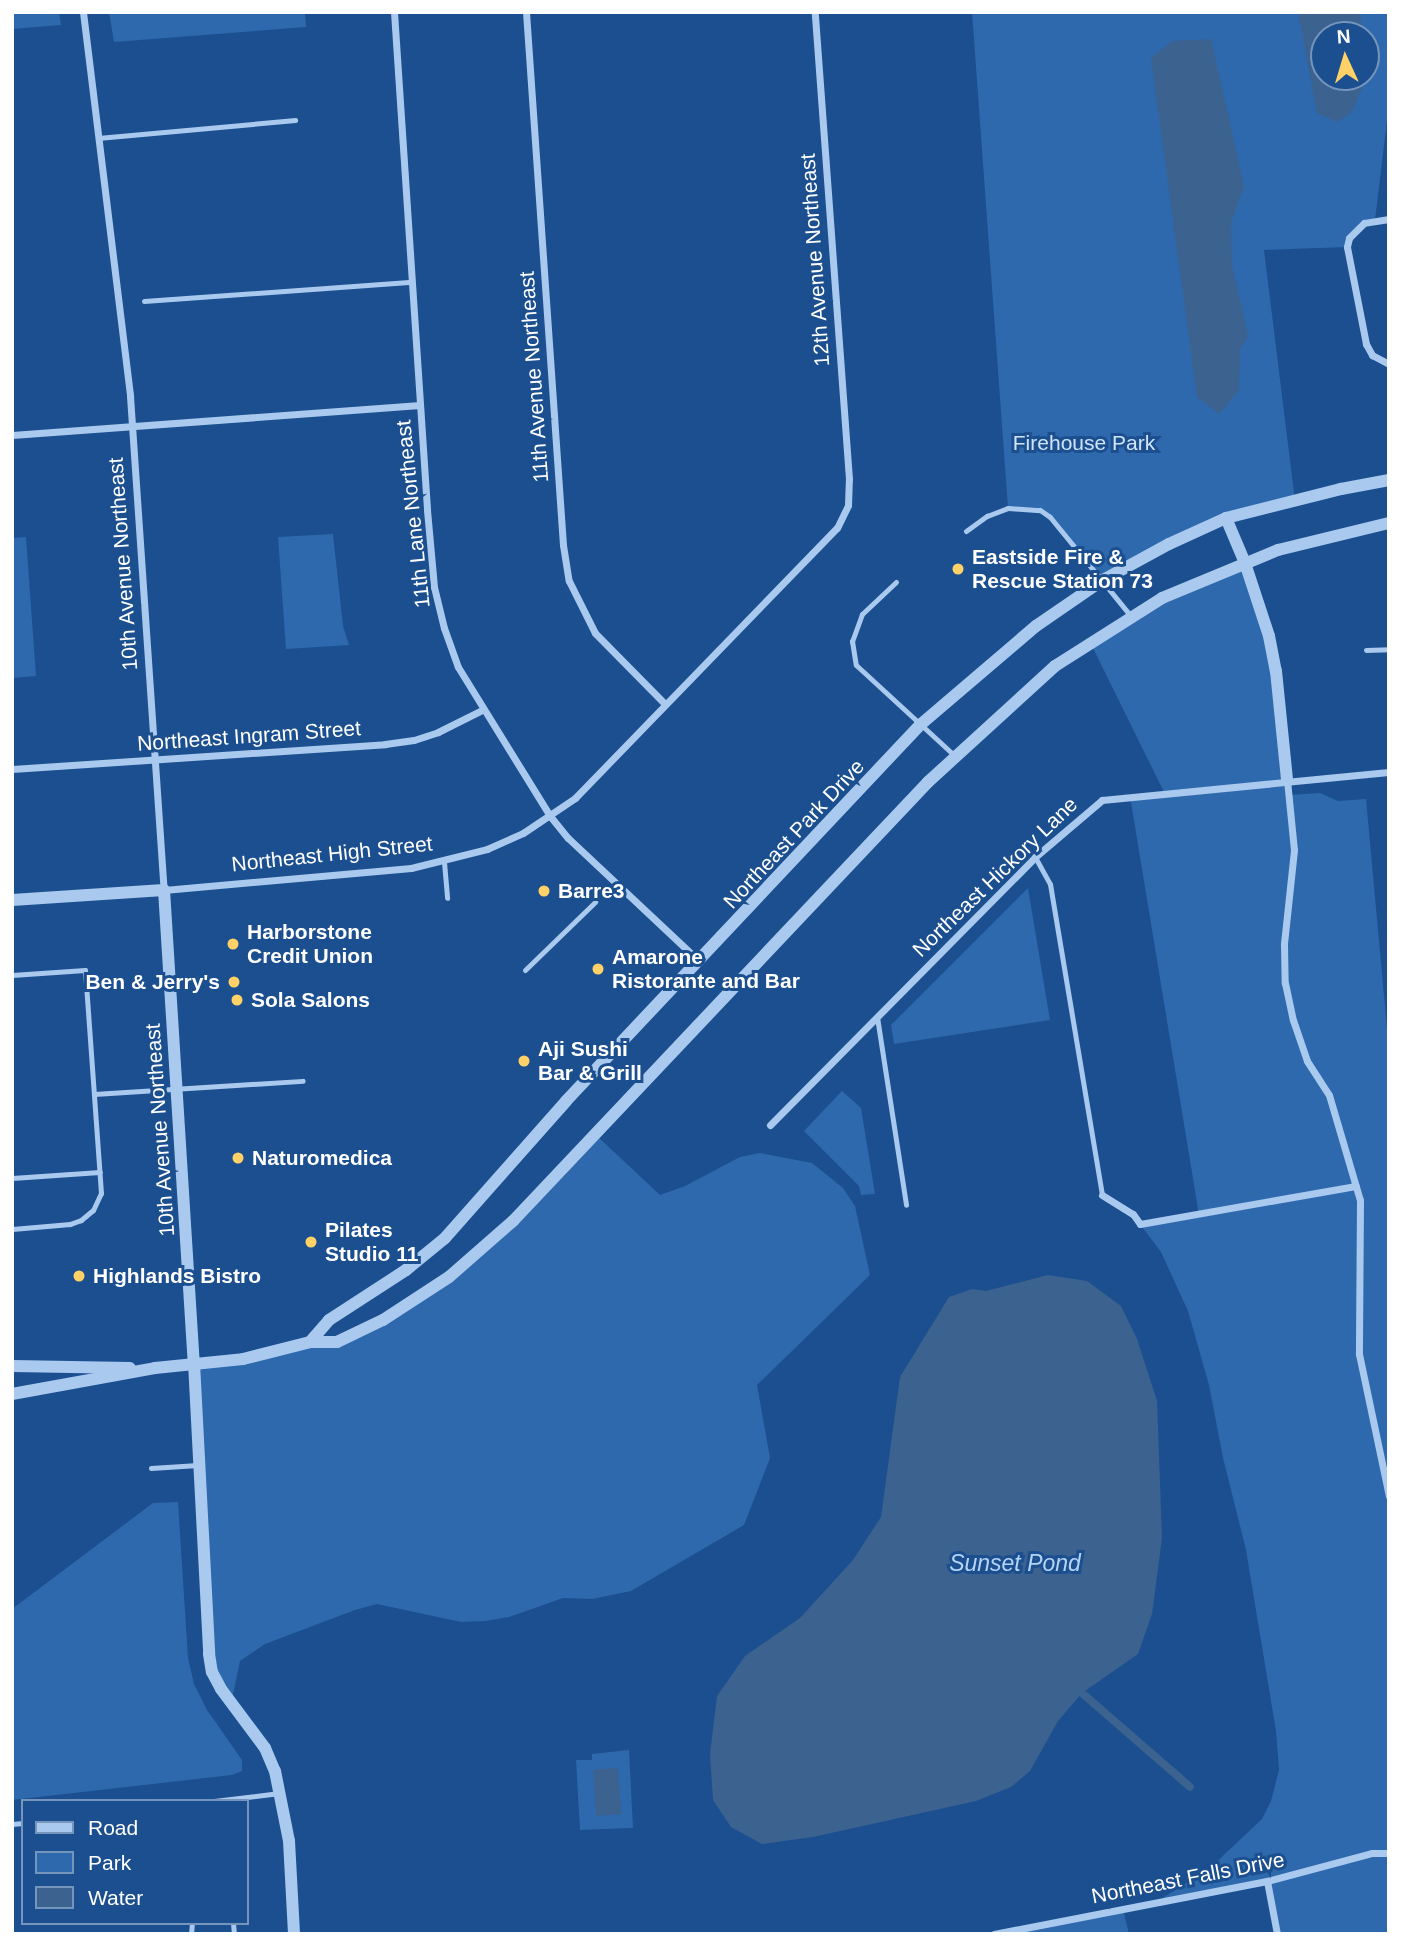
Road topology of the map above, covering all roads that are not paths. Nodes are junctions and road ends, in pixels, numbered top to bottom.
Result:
1 (83, 12) edge
2 (394, 12) edge
3 (526, 12) edge
4 (815, 12) edge
5 (295, 120) dead end
6 (98, 138) junction
7 (1389, 219) edge
8 (412, 282) junction
9 (144, 301) dead end
10 (1389, 364) edge
11 (420, 405) junction
12 (133, 426) junction
13 (12, 435) edge
14 (1389, 480) edge
15 (848, 505) joint
16 (1226, 518) junction
17 (1389, 523) edge
18 (966, 530) dead end
19 (1245, 563) junction
20 (1103, 580) junction
21 (896, 582) dead end
22 (1130, 615) junction
23 (1389, 649) edge
24 (1366, 650) dead end
25 (665, 704) junction
26 (482, 710) junction
27 (920, 725) junction
28 (954, 755) junction
29 (155, 760) junction
30 (12, 769) edge
31 (1389, 772) edge
32 (1287, 780) junction
33 (550, 816) junction
34 (1035, 857) junction
35 (444, 862) junction
36 (163, 890) junction
37 (447, 898) dead end
38 (12, 900) edge
39 (595, 902) dead end
40 (700, 962) junction
41 (525, 970) dead end
42 (12, 975) edge
43 (877, 1017) junction
44 (303, 1081) dead end
45 (176, 1089) junction
46 (94, 1094) junction
47 (770, 1125) dead end
48 (100, 1172) junction
49 (12, 1178) edge
50 (1356, 1186) junction
51 (1102, 1195) joint
52 (906, 1205) dead end
53 (12, 1228) edge
54 (310, 1342) junction
55 (194, 1363) junction
56 (12, 1366) edge
57 (155, 1368) junction
58 (12, 1394) edge
59 (198, 1465) junction
60 (151, 1468) dead end
61 (1389, 1496) edge
62 (282, 1793) junction
63 (234, 1799) edge
64 (1389, 1853) edge
65 (1267, 1881) junction
66 (295, 1934) edge
67 (994, 1934) edge
68 (1277, 1934) edge

1 - 6 street, 10th Avenue Northeast
2 - 8 street, 11th Lane Northeast
3 - 25 street, 11th Avenue Northeast
4 - 15 street, 12th Avenue Northeast
5 - 6 lane
6 - 12 street, 10th Avenue Northeast
7 - 10 street
8 - 9 lane
8 - 11 street, 11th Lane Northeast
11 - 12 street
11 - 26 street, 11th Lane Northeast
12 - 13 street
12 - 29 street, 10th Avenue Northeast
14 - 16 street, Northeast Park Drive
15 - 25 street, Northeast High Street
16 - 19 street
16 - 20 street, Northeast Park Drive
17 - 19 street
18 - 20 lane
19 - 22 street
19 - 32 street
20 - 22 lane
20 - 27 street, Northeast Park Drive
21 - 27 lane
22 - 28 street
23 - 24 lane
25 - 33 street, Northeast High Street
26 - 29 street, Northeast Ingram Street
26 - 33 street, 11th Lane Northeast
27 - 28 lane
27 - 40 street, Northeast Park Drive
28 - 54 street
29 - 30 street, Northeast Ingram Street
29 - 36 street, 10th Avenue Northeast
31 - 32 street, Northeast Hickory Lane
32 - 34 street, Northeast Hickory Lane
32 - 50 street
33 - 35 street, Northeast High Street
33 - 40 street, 11th Lane Northeast
34 - 43 street, Northeast Hickory Lane
34 - 51 lane
35 - 36 street, Northeast High Street
35 - 37 lane
36 - 38 street, Northeast High Street
36 - 45 street, 10th Avenue Northeast
39 - 41 lane
40 - 54 street, Northeast Park Drive
42 - 46 lane
43 - 47 street, Northeast Hickory Lane
43 - 52 lane
44 - 45 lane
45 - 46 lane
45 - 55 street, 10th Avenue Northeast
46 - 48 lane
48 - 49 lane
48 - 53 lane
50 - 51 street
50 - 61 street
54 - 55 street
55 - 57 street
55 - 59 street, 10th Avenue Northeast
56 - 57 street
57 - 58 street
59 - 60 lane
59 - 62 street, 10th Avenue Northeast
62 - 63 lane
62 - 66 street, 10th Avenue Northeast
64 - 65 street, Northeast Falls Drive
65 - 67 street, Northeast Falls Drive
65 - 68 street

